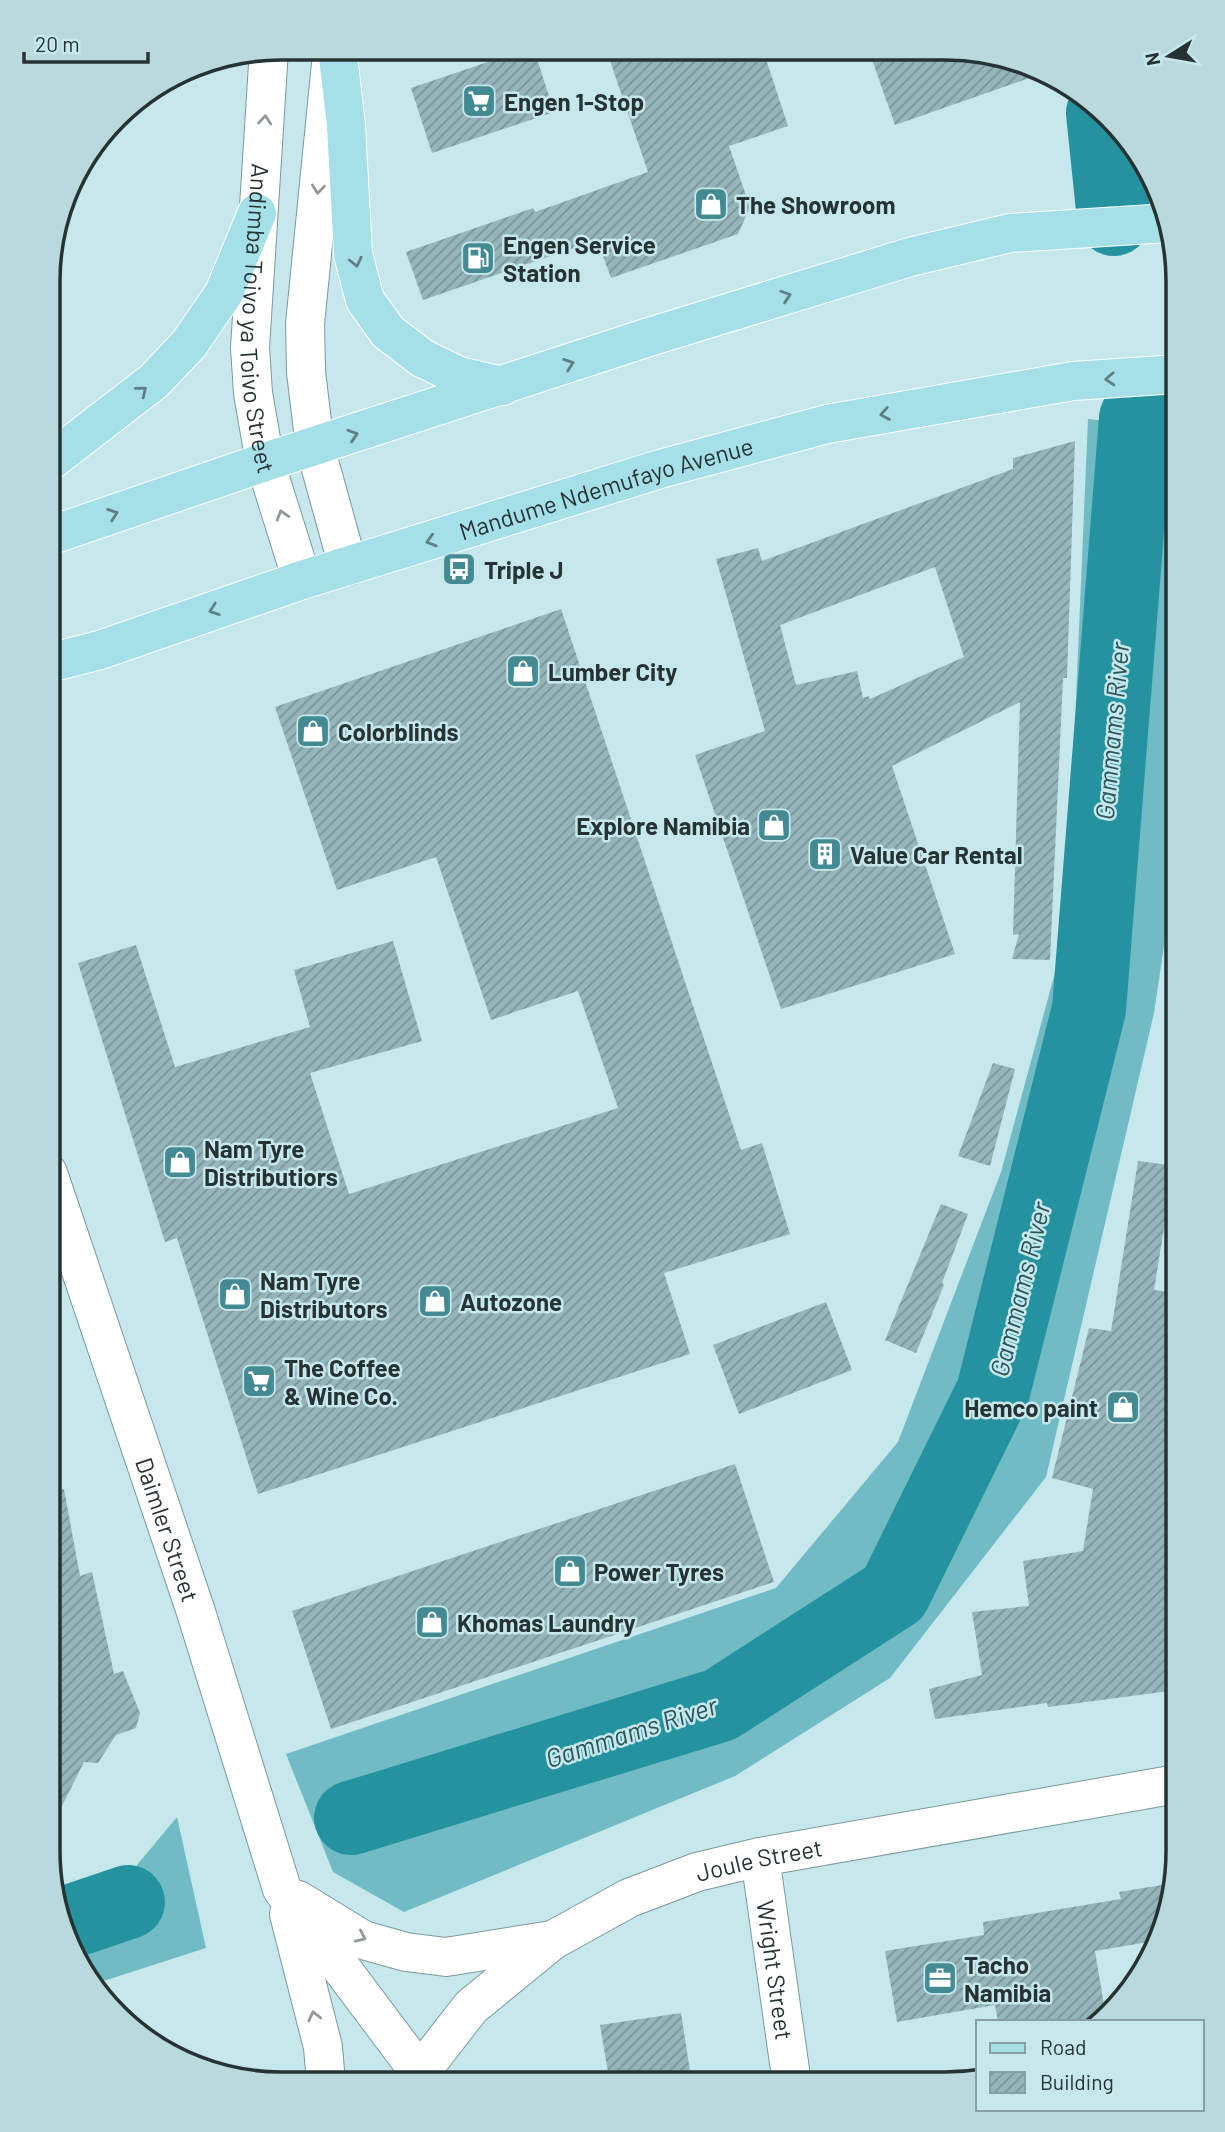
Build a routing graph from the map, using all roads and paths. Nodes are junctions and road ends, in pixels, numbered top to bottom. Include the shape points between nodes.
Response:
1 (268, 60) edge
2 (334, 60) edge
3 (337, 60) edge
4 (257, 213) junction
5 (1158, 224) edge
6 (1166, 375) edge
7 (503, 386) junction
8 (113, 415) junction
9 (60, 435) edge
10 (315, 447) junction
11 (60, 454) edge
12 (265, 462) junction
13 (60, 532) edge
14 (348, 566) junction
15 (302, 580) junction
16 (60, 664) edge
17 (60, 1215) edge
18 (1165, 1785) edge
19 (760, 1857) junction
20 (282, 1889) junction
21 (552, 1940) junction
22 (325, 2072) edge
23 (412, 2072) edge
24 (421, 2072) edge
25 (790, 2072) edge

4 -> 1 street, Andimba Toivo ya Toivo Street
2 -> 10 street, Andimba Toivo ya Toivo Street via 305,324
3 -> 7 main road via 346,125 353,254 365,300 388,332 422,358 459,376
8 -> 4 main road via 154,382 189,344 224,293
4 - 12 street, Andimba Toivo ya Toivo Street via 250,348
7 -> 5 main road via 910,257 1010,233
6 -> 14 main road, Mandume Ndemufayo Avenue via 1073,381 827,424 660,469
10 -> 7 main road
8 - 9 main road
8 - 11 main road
10 - 12 main road
10 - 14 street, Andimba Toivo ya Toivo Street
13 -> 12 main road
15 -> 12 street, Andimba Toivo ya Toivo Street
14 - 15 main road, Mandume Ndemufayo Avenue
15 -> 16 main road, Mandume Ndemufayo Avenue
17 - 20 street, Daimler Street via 195,1609
18 - 19 street, Joule Street
19 - 21 street, Joule Street via 697,1872 629,1898
19 - 25 street, Wright Street
20 -> 21 street via 363,1940 406,1952 446,1956
22 -> 20 street, Daimler Street via 323,2047
20 - 23 street, Daimler Street
21 - 24 street, Joule Street via 471,2007

